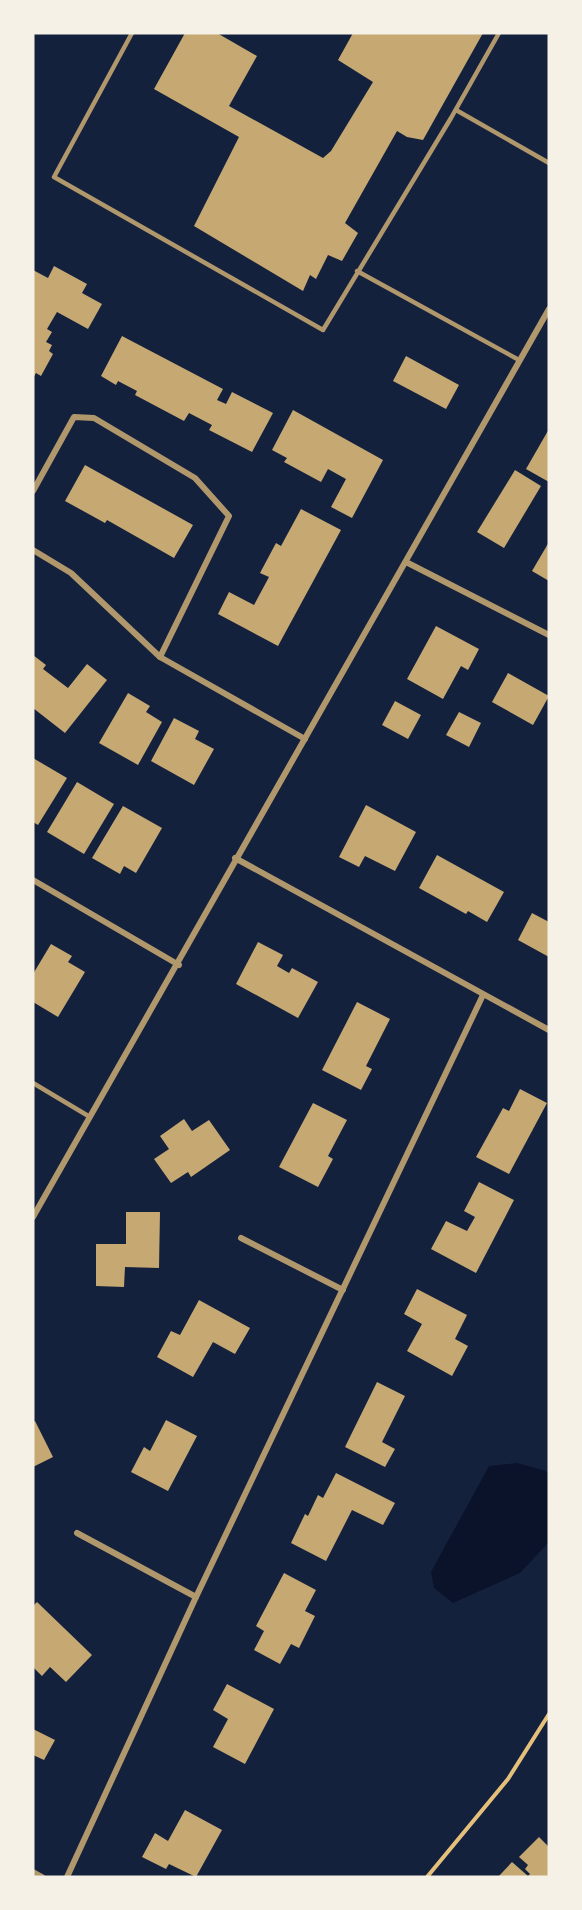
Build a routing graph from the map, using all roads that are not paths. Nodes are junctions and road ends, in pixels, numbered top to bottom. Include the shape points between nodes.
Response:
1 (132, 33) edge
2 (498, 33) edge
3 (456, 110) junction
4 (549, 163) edge
5 (357, 271) junction
6 (549, 309) edge
7 (519, 360) junction
8 (33, 491) edge
9 (33, 550) edge
10 (406, 562) junction
11 (549, 635) edge
12 (160, 657) junction
13 (305, 740) junction
14 (235, 858) junction
15 (33, 880) edge
16 (178, 965) junction
17 (483, 995) junction
18 (549, 1030) edge
19 (33, 1083) edge
20 (90, 1117) junction
21 (33, 1217) edge
22 (241, 1238) dead end
23 (344, 1290) junction
24 (77, 1533) dead end
25 (196, 1597) junction
26 (33, 1872) edge
27 (42, 1877) edge
28 (67, 1877) edge

1 - 5 lane via 54,177 323,330
2 - 3 lane
3 - 4 lane
3 - 5 lane
5 - 7 lane
6 - 7 street
7 - 10 street
8 - 12 street via 74,417 94,418 195,478 229,516
9 - 12 street via 71,573
10 - 11 street
10 - 13 street
12 - 13 street
13 - 14 street
14 - 16 street
14 - 17 street
15 - 16 street
16 - 20 street
17 - 18 street
17 - 23 street
19 - 20 lane
20 - 21 street
22 - 23 street
23 - 25 street
24 - 25 street
25 - 28 street
26 - 27 street

